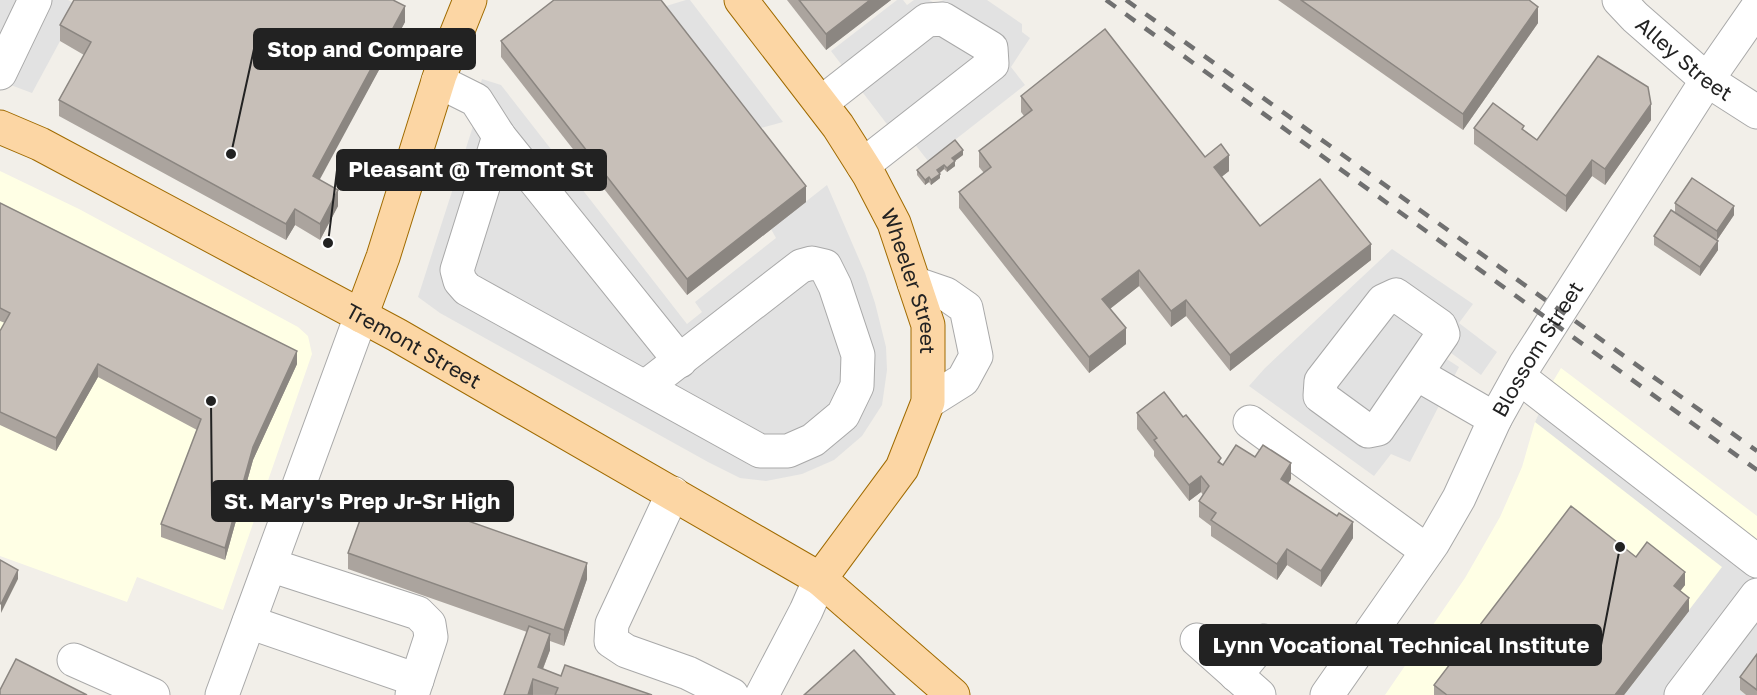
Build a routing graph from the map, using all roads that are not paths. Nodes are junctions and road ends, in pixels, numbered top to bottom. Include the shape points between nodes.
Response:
1 (34, 0) edge
2 (470, 0) edge
3 (741, 0) edge
4 (1619, 0) edge
5 (1757, 8) edge
6 (0, 73) edge
7 (1707, 80) junction
8 (438, 81) junction
9 (821, 104) junction
10 (1757, 112) edge
11 (0, 128) edge
12 (499, 136) junction
13 (863, 165) junction
14 (914, 284) junction
15 (361, 316) junction
16 (680, 361) junction
17 (1522, 371) junction
18 (1417, 374) dead end
19 (645, 387) junction
20 (928, 402) junction
21 (1495, 419) junction
22 (1250, 422) dead end
23 (673, 493) junction
24 (1757, 542) edge
25 (1427, 550) junction
26 (1757, 561) edge
27 (270, 565) junction
28 (820, 579) junction
29 (1757, 595) edge
30 (249, 622) junction
31 (1197, 640) dead end
32 (1264, 641) dead end
33 (74, 660) dead end
34 (1247, 685) edge
35 (414, 688) edge
36 (232, 692) edge
37 (153, 695) edge
38 (732, 695) edge
39 (762, 695) edge
40 (953, 695) edge
41 (1327, 695) edge
42 (1680, 695) edge

1 - 6 street
2 - 8 main road
3 - 9 main road, Wheeler Street
4 - 7 street, Alley Street
5 - 7 street, Blossom Street
7 - 10 street, Alley Street
7 - 17 street, Blossom Street
8 - 12 street via 476,100
8 - 15 main road
9 - 13 main road, Wheeler Street
9 - 13 street via 927,20 943,19 991,48 992,64
11 - 15 main road, Tremont Street via 40,144
12 - 16 street
12 - 19 street via 457,270 460,281 467,289
13 - 14 main road, Wheeler Street via 894,223
14 - 20 main road, Wheeler Street via 928,325
14 - 20 street via 946,294 966,308 976,356 963,380
15 - 23 main road, Tremont Street
15 - 27 street
16 - 19 street
16 - 19 street via 801,266 812,263 825,266 835,286 858,354 857,386 843,415 813,440 788,451 760,451
17 - 21 street, Blossom Street
17 - 24 street via 1552,382
17 - 26 street
18 - 21 street
20 - 28 main road, Wheeler Street via 902,468
21 - 25 street, Blossom Street via 1459,498
22 - 25 street
23 - 28 main road, Tremont Street
23 - 38 street via 612,624 611,641 626,651 688,673
25 - 41 street, Blossom Street
27 - 30 street
27 - 35 street via 418,613 429,624 431,638
28 - 39 street
28 - 40 main road, Tremont Street
29 - 42 street
30 - 35 street
30 - 36 street
31 - 34 street
32 - 34 street
33 - 37 street

